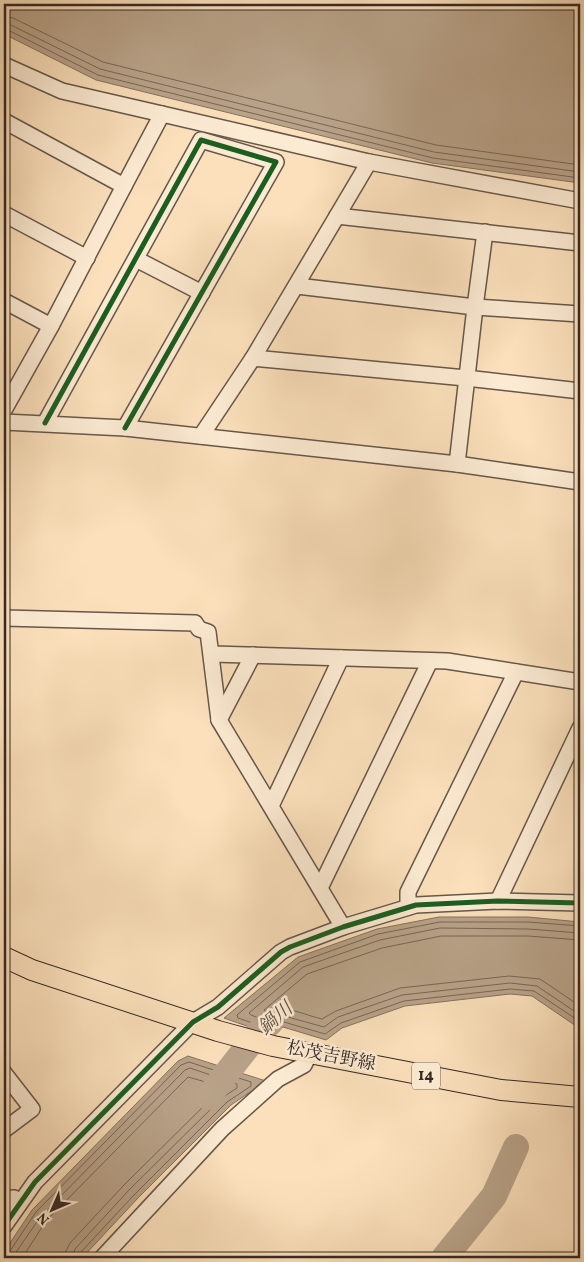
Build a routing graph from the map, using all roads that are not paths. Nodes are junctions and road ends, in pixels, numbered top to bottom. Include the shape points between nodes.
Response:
1 (4, 65) edge
2 (162, 114) junction
3 (4, 121) edge
4 (369, 162) junction
5 (124, 186) junction
6 (580, 201) edge
7 (4, 214) edge
8 (338, 216) junction
9 (485, 232) junction
10 (580, 243) edge
11 (87, 258) junction
12 (136, 258) junction
13 (297, 286) junction
14 (202, 293) junction
15 (4, 301) edge
16 (475, 307) junction
17 (580, 314) edge
18 (51, 326) junction
19 (253, 358) junction
20 (466, 378) junction
21 (580, 391) edge
22 (4, 410) edge
23 (4, 422) edge
24 (45, 423) junction
25 (125, 428) junction
26 (201, 436) junction
27 (457, 464) junction
28 (580, 482) edge
29 (4, 618) edge
30 (212, 654) junction
31 (253, 655) junction
32 (341, 658) junction
33 (430, 661) junction
34 (516, 672) junction
35 (580, 682) edge
36 (220, 720) junction
37 (580, 728) edge
38 (271, 806) junction
39 (320, 888) junction
40 (498, 901) junction
41 (580, 903) edge
42 (408, 907) junction
43 (343, 927) junction
44 (4, 958) edge
45 (193, 1022) junction
46 (310, 1053) junction
47 (4, 1072) edge
48 (580, 1097) edge
49 (4, 1130) edge
50 (4, 1198) edge
51 (20, 1201) junction
52 (4, 1226) edge
53 (102, 1258) edge

1 - 2 street via 62,91
2 - 4 street
2 - 5 street
3 - 5 street
4 - 6 street
4 - 8 street
5 - 11 street
7 - 11 street
8 - 9 street
8 - 13 street
9 - 10 street
9 - 16 street
11 - 18 street
12 - 14 street
12 - 14 street via 201,140 276,162
12 - 24 street
13 - 16 street
13 - 19 street
14 - 25 street
15 - 18 street
16 - 17 street
16 - 20 street
18 - 22 street
19 - 20 street
19 - 26 street
20 - 21 street
20 - 27 street
23 - 24 street
24 - 25 street
25 - 26 street
26 - 27 street
27 - 28 street
29 - 30 street via 195,622 199,629 208,632
30 - 31 street
30 - 36 street
31 - 32 street
31 - 36 street
32 - 33 street
32 - 38 street
33 - 34 street
33 - 39 street
34 - 35 street
34 - 42 street via 408,892
36 - 38 street
37 - 40 street
38 - 39 street
39 - 43 street
40 - 41 street
40 - 42 street
42 - 43 street
43 - 45 street via 280,952 218,1007
44 - 45 main road, 松茂吉野線 / 14
45 - 46 main road, 松茂吉野線 / 14 via 273,1046
45 - 51 street via 59,1157
46 - 48 main road, 松茂吉野線 / 14 via 501,1090
46 - 53 street via 304,1065 278,1079 222,1129
47 - 49 street via 32,1109
50 - 51 street
51 - 52 street

